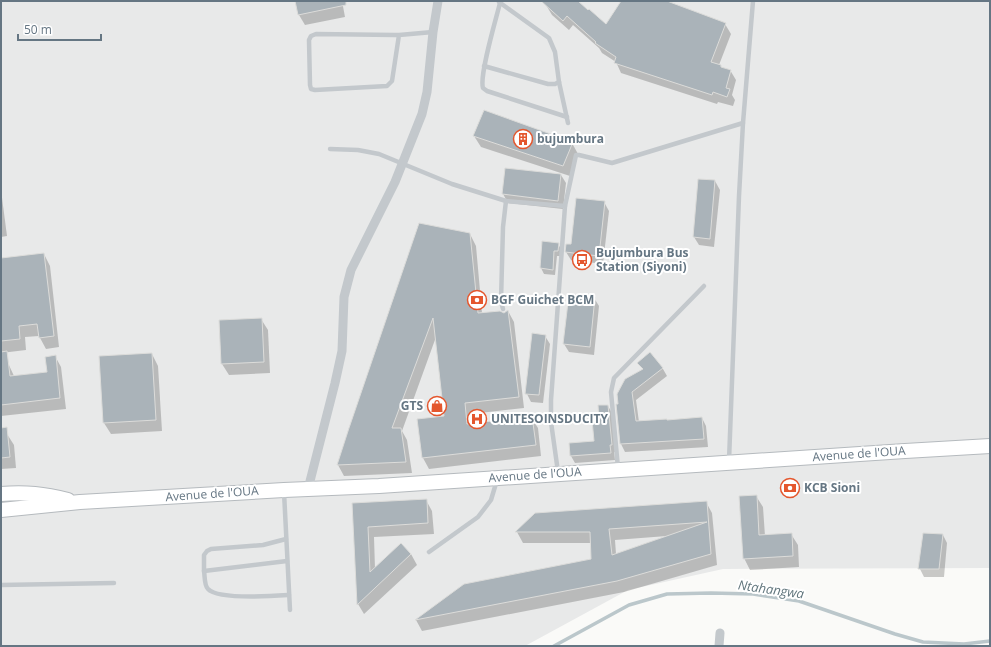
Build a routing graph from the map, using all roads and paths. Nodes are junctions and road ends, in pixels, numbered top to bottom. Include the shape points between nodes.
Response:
1 (438, 1) edge
2 (752, 1) edge
3 (498, 2) edge
4 (433, 32) junction
5 (399, 35) junction
6 (484, 66) junction
7 (559, 82) junction
8 (566, 117) junction
9 (568, 123) dead end
10 (743, 123) junction
11 (330, 149) dead end
12 (402, 164) junction
13 (506, 200) junction
14 (565, 206) junction
15 (704, 286) dead end
16 (503, 309) dead end
17 (990, 446) edge
18 (729, 462) junction
19 (618, 470) junction
20 (558, 474) junction
21 (498, 478) junction
22 (308, 489) junction
23 (284, 490) junction
24 (1, 494) edge
25 (80, 502) junction
26 (1, 510) edge
27 (286, 539) junction
28 (429, 552) dead end
29 (288, 561) junction
30 (204, 571) junction
31 (114, 583) dead end
32 (1, 585) edge
33 (289, 595) junction
34 (290, 610) dead end
35 (720, 633) dead end
36 (719, 646) edge

1 - 4 street
2 - 10 lane
3 - 6 lane
3 - 7 lane via 549,38 555,52
4 - 5 lane
4 - 12 street via 427,92 422,114
5 - 5 lane via 311,36 311,89 387,86 392,81
6 - 7 lane via 548,84
6 - 8 lane via 482,85 487,91
7 - 8 lane
8 - 9 lane
10 - 14 lane via 612,163 576,156
10 - 18 lane
11 - 12 lane via 379,154
12 - 13 lane
12 - 22 street via 351,270 344,296 342,351
13 - 14 lane
13 - 16 lane via 501,301
14 - 20 lane via 551,400 551,422
15 - 19 lane via 614,378 611,392
17 - 18 main road, Avenue de l'OUA
18 - 19 main road, Avenue de l'OUA
19 - 20 main road, Avenue de l'OUA
20 - 21 main road, Avenue de l'OUA
21 - 22 main road, Avenue de l'OUA
21 - 28 lane via 491,500 478,517
22 - 23 main road, Avenue de l'OUA
23 - 25 main road, Avenue de l'OUA
23 - 27 lane
24 - 25 main road, Avenue de l'OUA via 22,492
25 - 26 main road, Avenue de l'OUA
27 - 29 lane
27 - 30 lane via 211,549 204,555
29 - 30 lane
29 - 33 lane
30 - 33 lane via 208,589 213,592 263,597
31 - 32 lane
33 - 34 lane
35 - 36 street

